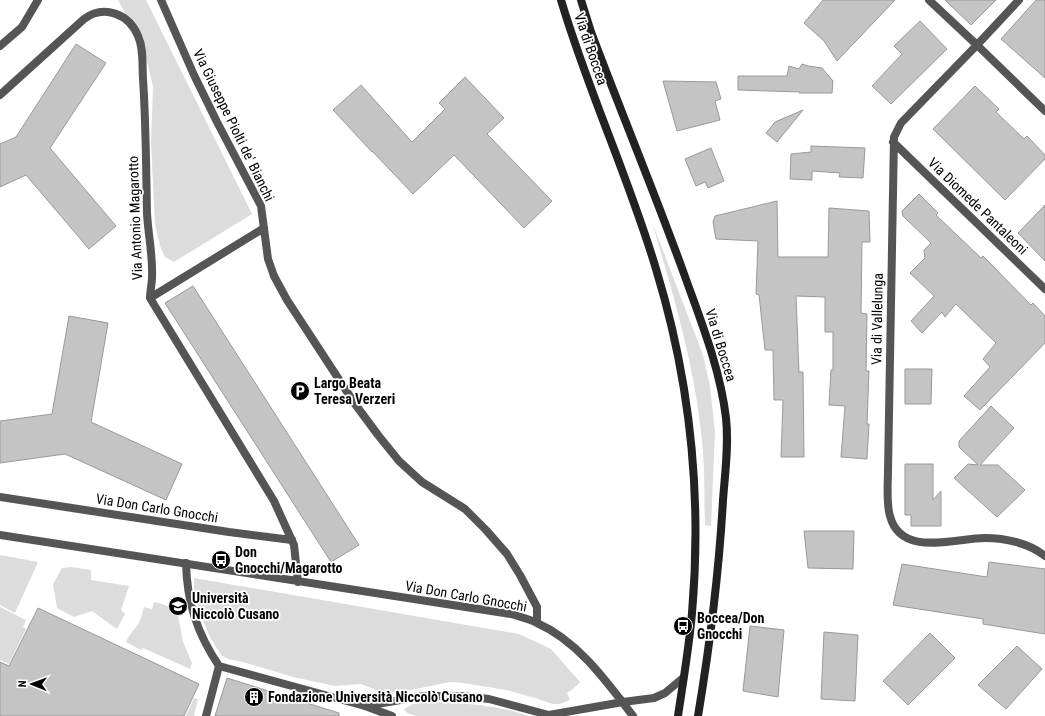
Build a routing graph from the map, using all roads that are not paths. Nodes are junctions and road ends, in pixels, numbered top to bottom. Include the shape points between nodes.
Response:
1 (38, 0) edge
2 (161, 0) edge
3 (561, 0) edge
4 (580, 0) edge
5 (929, 0) edge
6 (1019, 0) edge
7 (976, 45) junction
8 (0, 46) edge
9 (0, 95) edge
10 (1045, 111) edge
11 (893, 142) junction
12 (264, 228) junction
13 (1045, 289) edge
14 (150, 298) junction
15 (0, 497) edge
16 (0, 535) edge
17 (292, 540) junction
18 (1045, 556) edge
19 (186, 563) junction
20 (298, 582) junction
21 (537, 623) junction
22 (219, 666) junction
23 (683, 678) junction
24 (623, 702) junction
25 (365, 706) junction
26 (206, 716) edge
27 (392, 716) edge
28 (633, 716) edge
29 (678, 716) edge
30 (698, 716) edge

1 - 8 street via 22,27
2 - 12 street, Via Giuseppe Piolti de' Bianchi via 213,115 257,198
3 - 23 main road, Via di Boccea via 654,261 680,370 691,437 696,516 692,613
4 - 30 main road, Via di Boccea via 705,332 717,369 726,419 727,445 716,594
5 - 7 street
6 - 7 street, Via di Vallelunga
7 - 10 street
7 - 11 street, Via di Vallelunga via 901,123
9 - 14 street, Via Antonio Magarotto via 92,14 102,11 114,13 125,19 133,28 138,35 141,49 145,112 152,276
11 - 13 street, Via Diomede Pantaleoni
11 - 18 street, Via di Vallelunga via 888,470 890,517 897,530 912,540 932,543 981,538 1005,540 1020,543
12 - 14 street
12 - 21 street, Via Giuseppe Piolti de' Bianchi via 268,259 280,288 351,398 406,469 465,509 507,554 537,608
14 - 17 street, Via Antonio Magarotto via 274,501
15 - 17 street, Via Don Carlo Gnocchi
16 - 19 street, Via Don Carlo Gnocchi
17 - 20 street via 296,552
19 - 20 street, Via Don Carlo Gnocchi
19 - 22 street via 187,588 192,612 203,639
20 - 21 street, Via Don Carlo Gnocchi via 502,613
21 - 24 street, Via Don Carlo Gnocchi via 554,632 580,653
22 - 25 street
22 - 26 street
23 - 24 street via 665,693 654,698
23 - 29 main road, Via di Boccea
24 - 25 street via 549,715 489,699 463,696 424,696
24 - 28 street, Via Don Carlo Gnocchi
25 - 27 street

